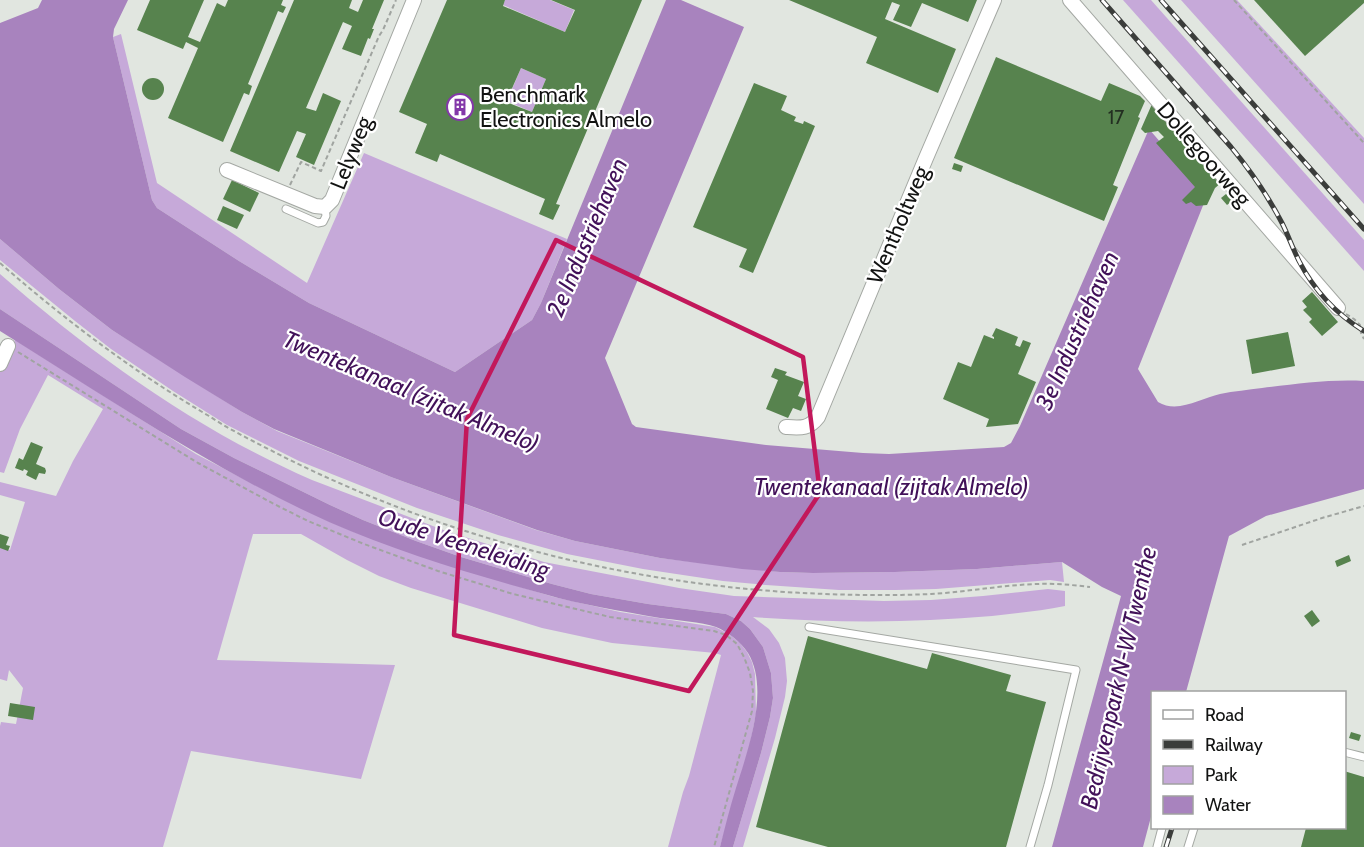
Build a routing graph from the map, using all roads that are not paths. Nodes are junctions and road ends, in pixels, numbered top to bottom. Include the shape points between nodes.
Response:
1 (414, 0) edge
2 (994, 0) edge
3 (1070, 0) edge
4 (227, 170) dead end
5 (325, 207) junction
6 (286, 209) dead end
7 (1338, 308) road end
8 (8, 346) road end
9 (0, 364) edge
10 (786, 427) dead end
11 (809, 627) dead end
12 (1346, 752) edge
13 (1364, 757) edge
14 (1162, 829) edge
15 (1194, 829) edge
16 (1029, 847) edge
17 (1156, 847) edge
18 (1188, 847) edge

1 - 5 street, Lelyweg via 332,200
2 - 10 street, Wentholtweg via 818,417 813,424 801,428
3 - 7 street, Dollegoorweg
4 - 5 street, Lelyweg
5 - 6 lane via 326,216 318,223
8 - 9 street
11 - 16 lane via 1076,670
12 - 13 lane
14 - 17 lane
15 - 18 lane

